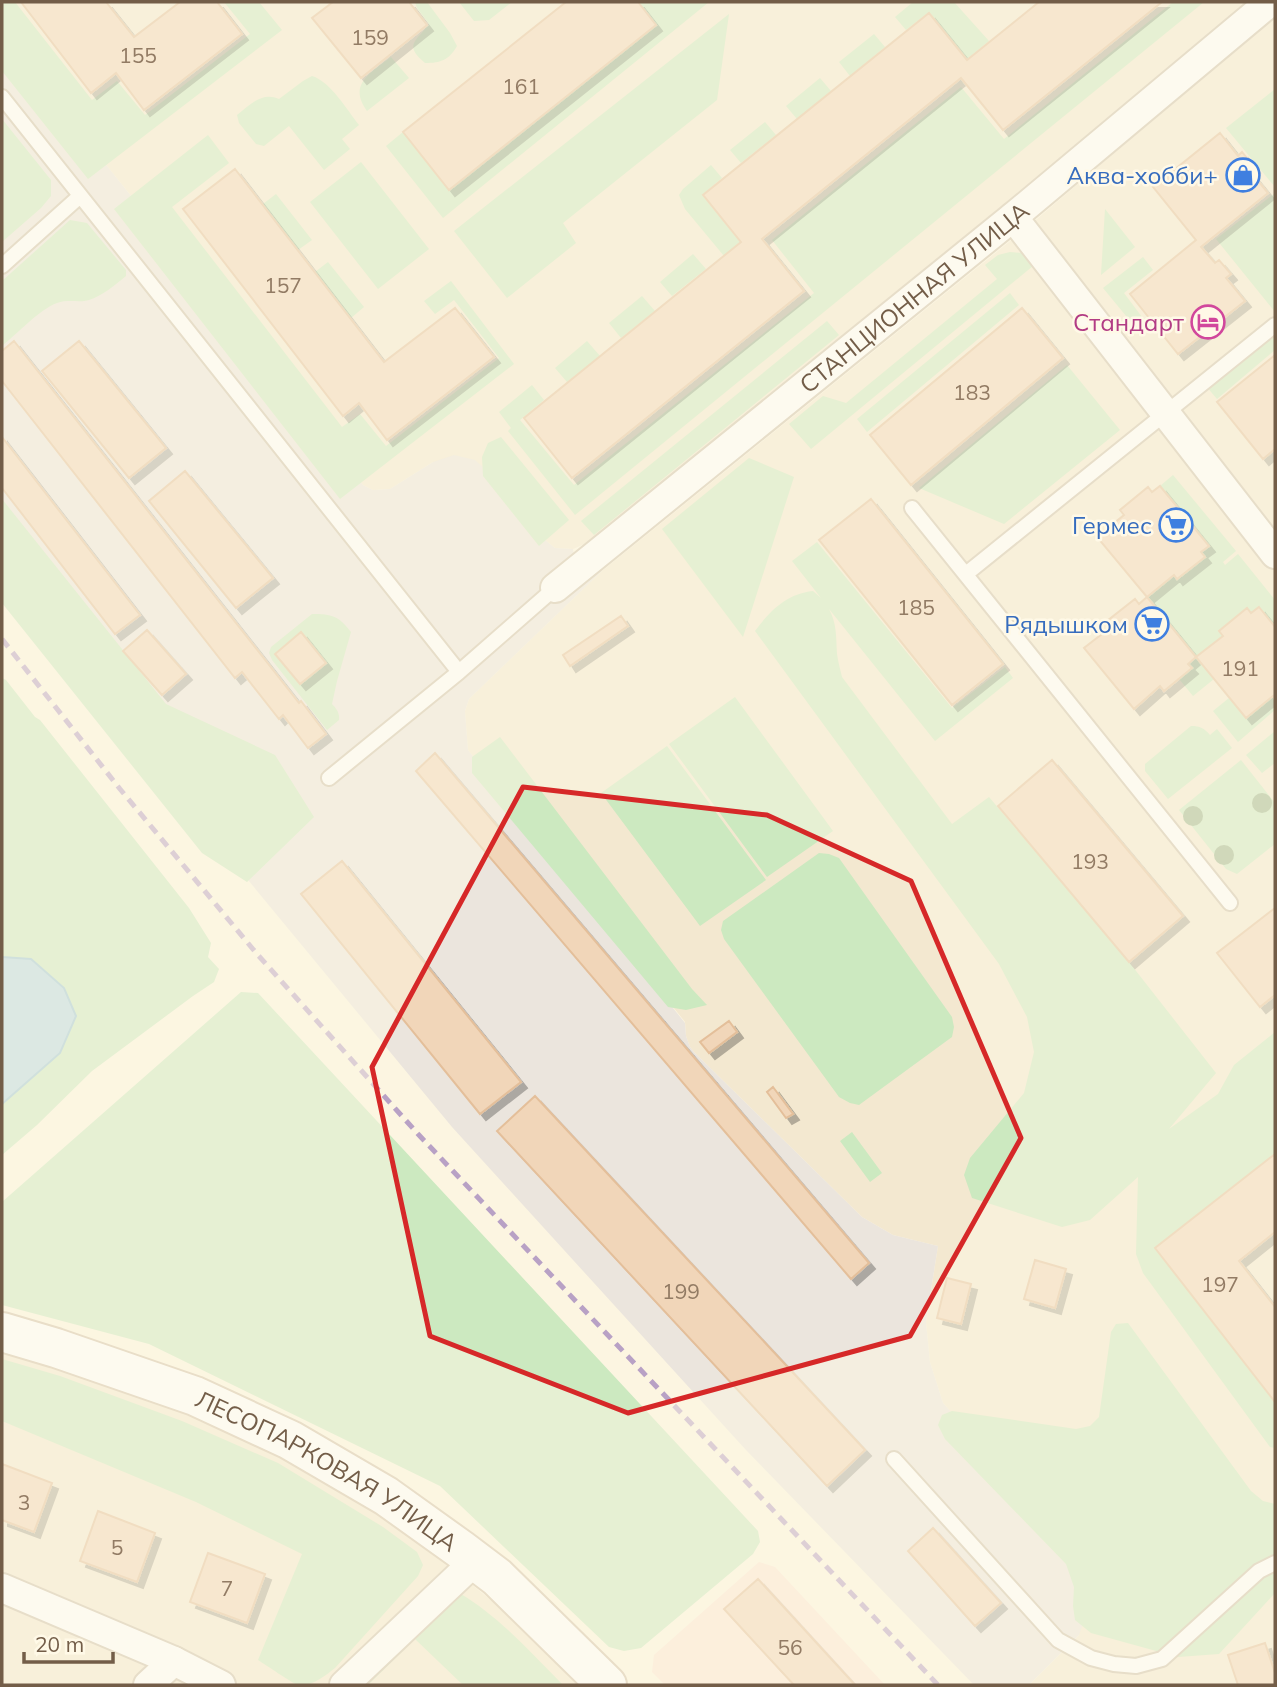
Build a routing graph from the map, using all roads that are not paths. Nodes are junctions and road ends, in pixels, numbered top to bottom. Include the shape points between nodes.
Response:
1 (1270, 2) edge
2 (2, 97) edge
3 (80, 196) junction
4 (1013, 217) junction
5 (2, 266) edge
6 (1275, 325) edge
7 (1166, 413) junction
8 (912, 508) dead end
9 (1275, 554) edge
10 (965, 574) junction
11 (555, 588) joint
12 (458, 672) junction
13 (329, 778) dead end
14 (1230, 903) dead end
15 (2, 1332) edge
16 (894, 1459) dead end
17 (475, 1561) junction
18 (1275, 1563) edge
19 (2, 1588) edge
20 (174, 1661) junction
21 (148, 1685) edge
22 (221, 1685) edge
23 (344, 1685) edge
24 (607, 1685) edge

1 - 4 street, СТАНЦИОННАЯ УЛИЦА
2 - 3 lane
3 - 5 lane
3 - 12 lane
4 - 7 street
4 - 11 street, СТАНЦИОННАЯ УЛИЦА
6 - 7 lane
7 - 9 street
7 - 10 lane
8 - 10 lane
10 - 14 lane
11 - 12 lane
12 - 13 lane
15 - 17 street, ЛЕСОПАРКОВАЯ УЛИЦА via 195,1396 290,1440 386,1496
16 - 18 lane via 1058,1640 1091,1658 1136,1666 1162,1659 1259,1570
17 - 23 street
17 - 24 street, ЛЕСОПАРКОВАЯ УЛИЦА
19 - 20 street
20 - 21 street
20 - 22 street

